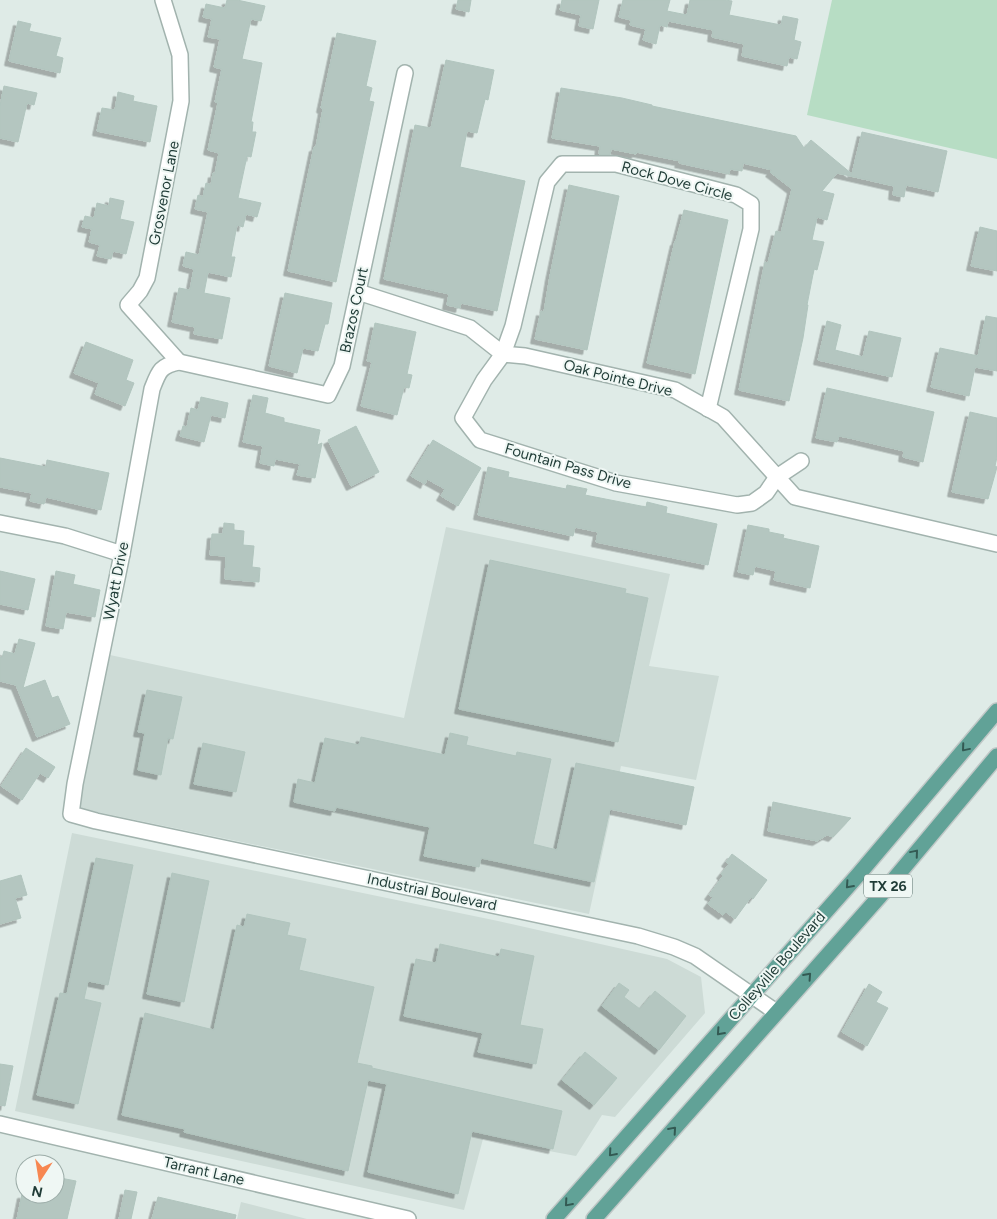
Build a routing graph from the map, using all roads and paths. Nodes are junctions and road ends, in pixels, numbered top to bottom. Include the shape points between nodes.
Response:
1 (163, 0) edge
2 (406, 73) dead end
3 (358, 292) junction
4 (503, 354) junction
5 (179, 362) junction
6 (708, 409) junction
7 (801, 461) dead end
8 (777, 477) junction
9 (0, 523) edge
10 (997, 544) edge
11 (122, 554) junction
12 (997, 711) edge
13 (997, 756) edge
14 (71, 814) joint
15 (752, 995) junction
16 (776, 1012) junction
17 (0, 1124) edge
18 (408, 1219) edge
19 (554, 1219) edge
20 (594, 1219) edge

1 - 5 street, Grosvenor Lane via 180,54 181,101 147,278 128,305
2 - 3 street, Brazos Court
3 - 4 street via 470,328
3 - 5 street, Brazos Court via 342,366 328,395
4 - 6 street, Oak Pointe Drive via 525,356 675,390
4 - 6 street, Rock Dove Circle via 513,326 547,182 562,164 616,164 736,195 751,204 751,229
4 - 8 street, Fountain Pass Drive via 462,418 480,440 616,483 737,505 752,503 766,493
5 - 11 street, Wyatt Drive via 166,365 158,373 152,389
6 - 8 street, Oak Pointe Drive via 723,417
7 - 8 street
8 - 10 street, Oak Pointe Drive via 795,497
9 - 11 street via 65,536
11 - 14 street, Wyatt Drive
12 -> 15 main road, Colleyville Boulevard / TX 26
16 -> 13 main road, Colleyville Boulevard / TX 26 via 880,896
14 - 15 street, Industrial Boulevard via 638,936 695,956
15 - 16 street, Industrial Boulevard
15 -> 19 main road, Colleyville Boulevard / TX 26
20 -> 16 main road, Colleyville Boulevard / TX 26
17 - 18 street, Tarrant Lane

